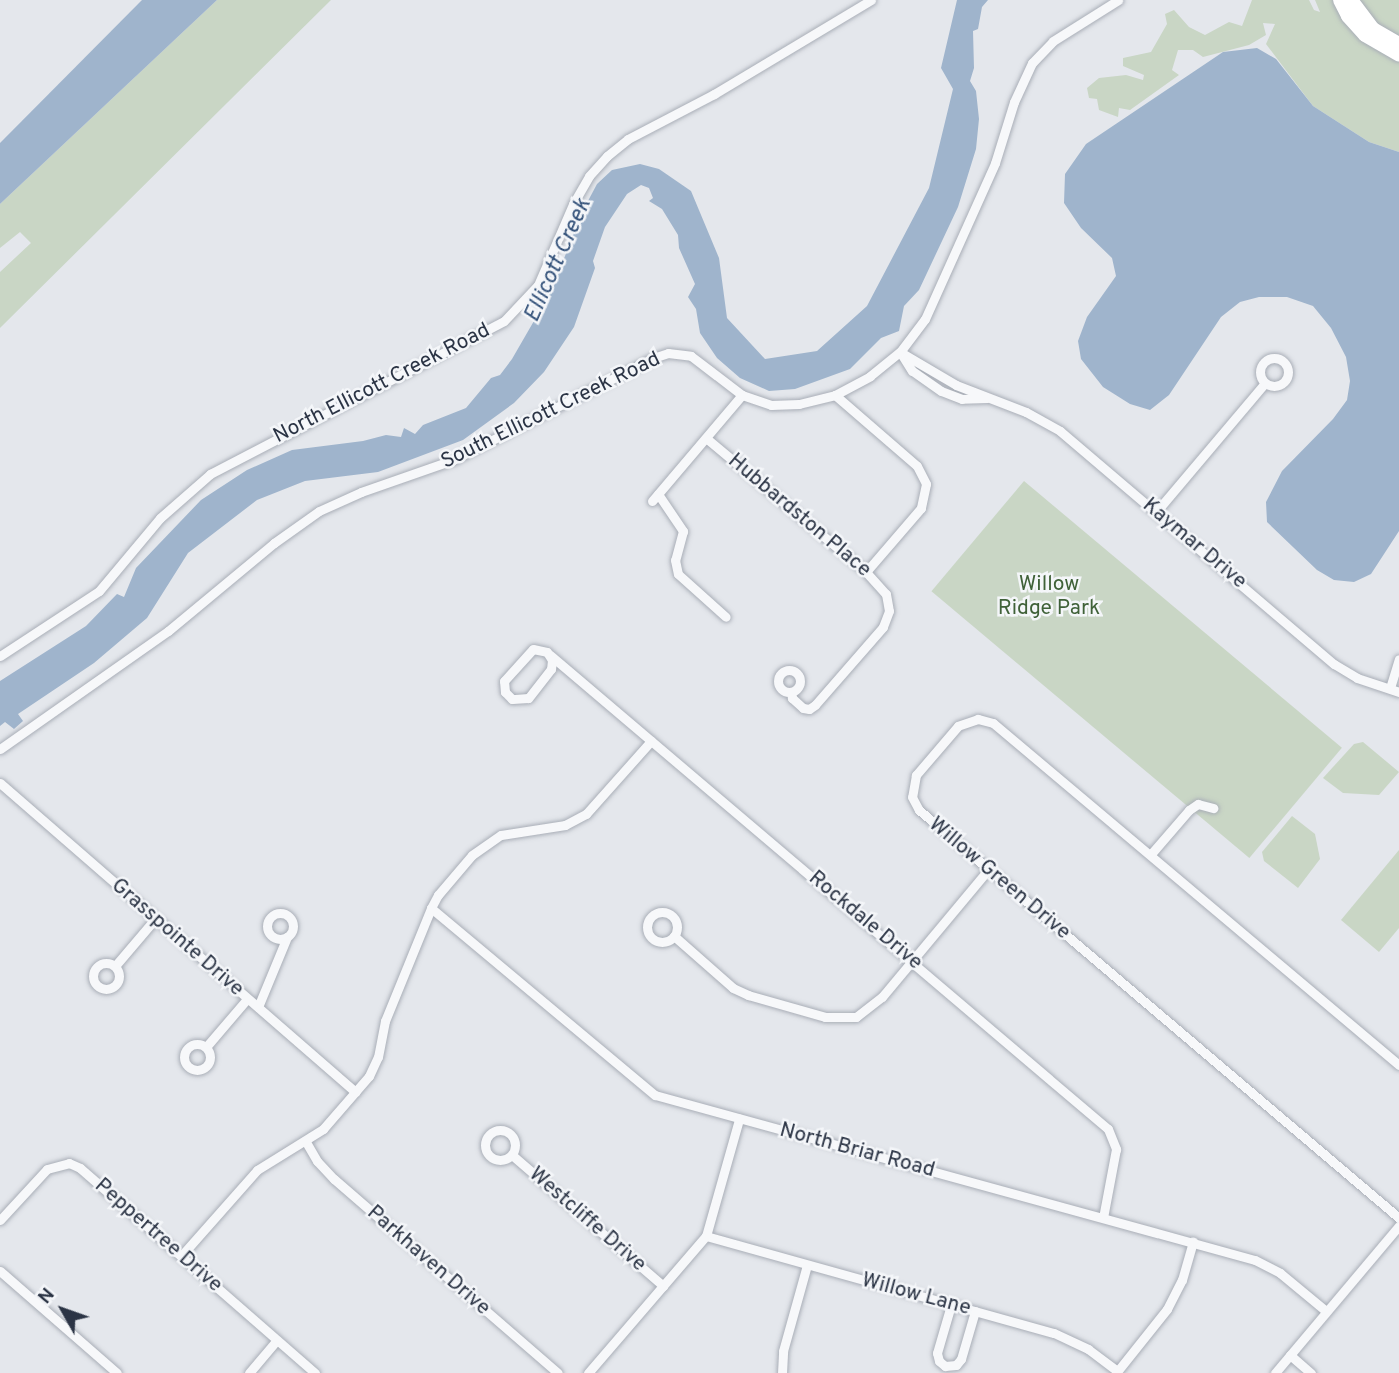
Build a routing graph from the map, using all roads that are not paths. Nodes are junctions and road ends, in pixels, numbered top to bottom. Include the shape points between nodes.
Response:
1 (871, 0) edge
2 (1118, 0) edge
3 (1340, 0) edge
4 (1351, 0) edge
5 (1399, 44) edge
6 (1399, 55) edge
7 (900, 352) junction
8 (1265, 383) dead end
9 (742, 396) junction
10 (835, 396) junction
11 (706, 438) junction
12 (1156, 512) junction
13 (866, 572) junction
14 (726, 617) dead end
15 (550, 655) junction
16 (0, 656) edge
17 (1399, 659) edge
18 (1394, 690) edge
19 (791, 692) dead end
20 (651, 741) junction
21 (0, 748) edge
22 (0, 783) edge
23 (1213, 808) dead end
24 (1151, 854) junction
25 (988, 870) junction
26 (431, 908) junction
27 (155, 919) junction
28 (674, 936) dead end
29 (287, 937) dead end
30 (912, 961) junction
31 (115, 966) dead end
32 (247, 999) junction
33 (258, 1007) junction
34 (206, 1047) dead end
35 (1399, 1065) edge
36 (355, 1092) junction
37 (739, 1119) junction
38 (306, 1142) junction
39 (512, 1155) dead end
40 (1103, 1217) junction
41 (1399, 1217) edge
42 (0, 1220) edge
43 (1399, 1226) edge
44 (706, 1236) junction
45 (1193, 1242) junction
46 (181, 1256) junction
47 (807, 1265) junction
48 (0, 1271) edge
49 (663, 1286) junction
50 (951, 1304) junction
51 (975, 1311) junction
52 (1326, 1311) junction
53 (277, 1340) junction
54 (1290, 1355) junction
55 (1117, 1372) edge
56 (117, 1373) edge
57 (249, 1373) edge
58 (315, 1373) edge
59 (558, 1373) edge
60 (588, 1373) edge
61 (782, 1373) edge
62 (1275, 1373) edge
63 (1311, 1373) edge

1 - 16 street, North Ellicott Creek Road via 628,139 607,156 573,204 538,285 504,321 210,474 160,518 99,591
2 - 7 street, South Ellicott Creek Road via 1053,41 1032,62 967,228 925,319
3 - 6 highway via 1365,35
4 - 5 highway via 1373,29
7 - 10 street, South Ellicott Creek Road
7 - 12 street, Kaymar Drive via 941,377 1027,412 1060,431
8 - 12 street
9 - 10 street, South Ellicott Creek Road via 782,405
9 - 11 street
9 - 21 street, South Ellicott Creek Road via 691,356 668,353 453,460 340,500 299,523 168,631
10 - 13 street via 917,466 926,484 921,508
11 - 13 street, Hubbardston Place
11 - 14 street via 655,498 683,531 675,560 678,574
12 - 18 street, Kaymar Drive via 1334,664 1357,678
13 - 19 street, Hubbardston Place via 886,594 889,611 883,627 812,708 803,708
15 - 15 street via 551,669 528,698 517,701 508,696 503,687 506,677 529,651 543,649
15 - 20 street, Rockdale Drive
17 - 18 street
20 - 26 street via 586,814 565,824 501,835 481,846
20 - 30 street, Rockdale Drive
22 - 27 street, Grasspointe Drive
23 - 24 street via 1199,804 1189,810
24 - 25 street, Willow Green Drive via 993,723 971,719 955,728 916,775 912,797 919,810
24 - 35 street, Willow Green Drive
25 - 30 street
25 - 41 street, Willow Green Drive
26 - 36 street via 385,1021 374,1066
26 - 37 street, North Briar Road via 648,1091
27 - 31 street
27 - 32 street, Grasspointe Drive
28 - 30 street via 737,990 836,1019 856,1017 874,1006
29 - 33 street
30 - 40 street, Rockdale Drive via 1108,1129 1116,1149
32 - 33 street, Grasspointe Drive
32 - 34 street
33 - 36 street, Grasspointe Drive
36 - 38 street
37 - 40 street, North Briar Road
37 - 44 street
38 - 46 street via 257,1170
38 - 59 street, Parkhaven Drive via 334,1179
39 - 49 street, Westcliffe Drive
40 - 45 street, North Briar Road
42 - 46 street, Peppertree Drive via 47,1169 69,1163
43 - 52 street
44 - 47 street, Willow Lane
44 - 49 street
45 - 52 street, North Briar Road via 1268,1265
45 - 55 street via 1167,1309
46 - 53 street, Peppertree Drive
47 - 50 street, Willow Lane
47 - 61 street via 783,1351
48 - 56 street
49 - 60 street
50 - 51 street, Willow Lane
50 - 51 street via 937,1353 945,1366 953,1367 961,1359
51 - 55 street, Willow Lane via 1074,1341
52 - 54 street
53 - 57 street
53 - 58 street, Peppertree Drive
54 - 62 street
54 - 63 street

